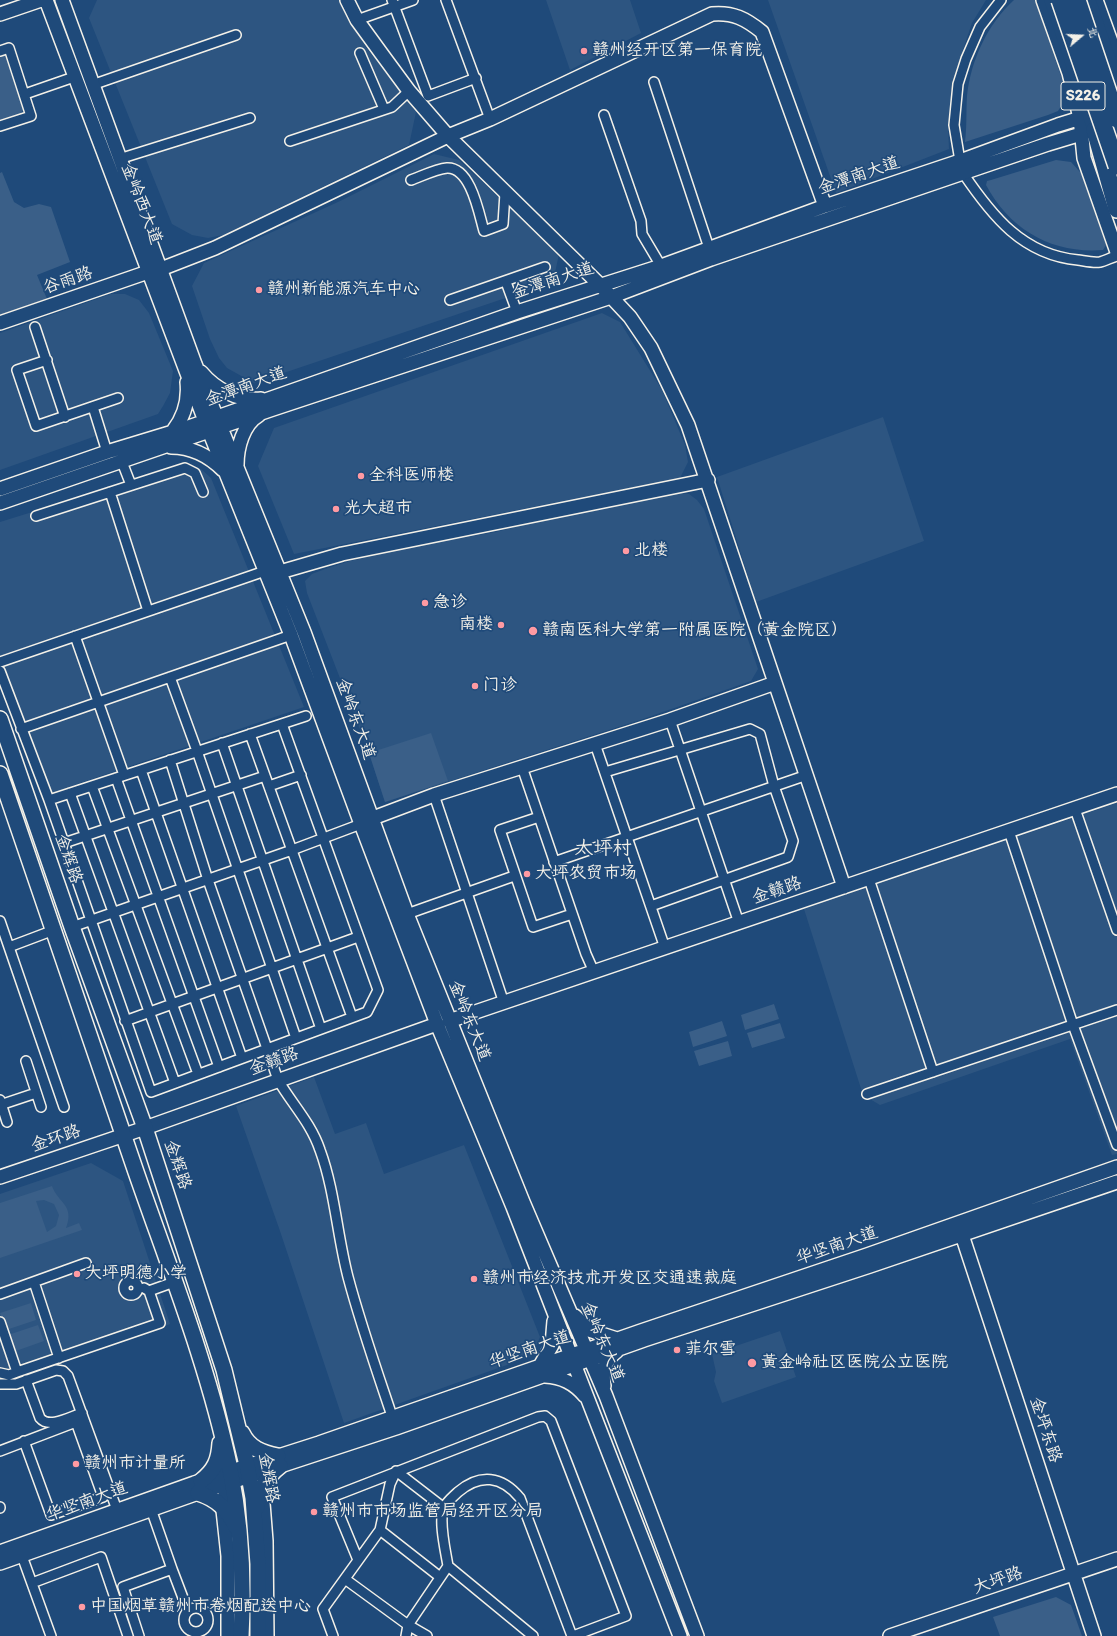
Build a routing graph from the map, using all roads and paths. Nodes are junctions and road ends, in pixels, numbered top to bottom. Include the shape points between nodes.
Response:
1 (41, 0) edge
2 (46, 0) edge
3 (62, 0) edge
4 (347, 0) edge
5 (413, 0) edge
6 (446, 0) edge
7 (1001, 0) edge
8 (1043, 0) edge
9 (1052, 0) edge
10 (1060, 0) edge
11 (1077, 0) edge
12 (1088, 0) edge
13 (1096, 0) edge
14 (393, 3) edge
15 (0, 14) edge
16 (357, 20) junction
17 (236, 35) dead end
18 (0, 51) edge
19 (360, 53) dead end
20 (1117, 58) edge
21 (74, 77) junction
22 (476, 78) junction
23 (654, 82) dead end
24 (92, 85) junction
25 (1117, 86) edge
26 (409, 92) junction
27 (25, 94) junction
28 (1117, 108) edge
29 (384, 109) junction
30 (604, 116) dead end
31 (250, 118) dead end
32 (490, 119) junction
33 (1117, 119) edge
34 (1087, 124) junction
35 (1117, 124) edge
36 (0, 126) edge
37 (448, 136) junction
38 (290, 141) dead end
39 (119, 159) junction
40 (1117, 166) edge
41 (961, 167) junction
42 (411, 180) dead end
43 (1117, 192) edge
44 (506, 193) junction
45 (825, 206) junction
46 (1117, 209) edge
47 (709, 248) junction
48 (1117, 252) edge
49 (1117, 256) edge
50 (661, 266) junction
51 (545, 267) dead end
52 (161, 269) junction
53 (148, 272) junction
54 (506, 282) junction
55 (600, 285) junction
56 (611, 297) junction
57 (450, 300) dead end
58 (517, 312) junction
59 (0, 324) edge
60 (35, 327) dead end
61 (47, 360) junction
62 (191, 368) junction
63 (118, 398) dead end
64 (268, 404) junction
65 (93, 407) junction
66 (65, 417) junction
67 (212, 424) junction
68 (173, 431) junction
69 (163, 448) junction
70 (107, 452) junction
71 (122, 462) junction
72 (224, 471) junction
73 (237, 471) junction
74 (708, 480) junction
75 (131, 485) junction
76 (0, 489) edge
77 (110, 492) junction
78 (203, 492) dead end
79 (0, 503) edge
80 (36, 516) dead end
81 (254, 528) junction
82 (265, 571) junction
83 (280, 572) junction
84 (148, 611) junction
85 (291, 635) junction
86 (75, 636) junction
87 (0, 662) edge
88 (0, 671) edge
89 (170, 677) junction
90 (774, 683) junction
91 (99, 702) junction
92 (306, 716) dead end
93 (0, 719) edge
94 (670, 720) junction
95 (282, 724) junction
96 (21, 729) junction
97 (250, 734) junction
98 (222, 743) junction
99 (595, 744) junction
100 (680, 749) junction
101 (197, 751) junction
102 (170, 760) junction
103 (522, 767) junction
104 (141, 770) junction
105 (605, 772) junction
106 (0, 774) edge
107 (807, 775) junction
108 (120, 776) junction
109 (265, 776) junction
110 (301, 776) junction
111 (92, 786) junction
112 (237, 786) junction
113 (268, 786) junction
114 (774, 786) junction
115 (70, 793) junction
116 (212, 794) junction
117 (1117, 794) edge
118 (434, 795) junction
119 (49, 800) junction
120 (183, 804) junction
121 (1075, 808) junction
122 (702, 812) junction
123 (156, 813) junction
124 (539, 817) junction
125 (373, 818) junction
126 (132, 821) junction
127 (361, 824) junction
128 (108, 829) junction
129 (1009, 831) junction
130 (85, 836) junction
131 (628, 837) junction
132 (324, 839) junction
133 (64, 843) junction
134 (292, 850) junction
135 (263, 861) junction
136 (554, 862) junction
137 (238, 869) junction
138 (514, 876) junction
139 (725, 879) junction
140 (868, 879) junction
141 (208, 880) junction
142 (844, 887) junction
143 (183, 889) junction
144 (466, 893) junction
145 (159, 897) junction
146 (136, 906) junction
147 (652, 906) junction
148 (114, 914) junction
149 (407, 914) junction
150 (572, 914) junction
151 (0, 921) edge
152 (91, 922) junction
153 (739, 923) junction
154 (72, 927) junction
155 (54, 930) junction
156 (1117, 930) edge
157 (358, 937) junction
158 (9, 947) junction
159 (327, 948) junction
160 (665, 948) junction
161 (296, 959) junction
162 (272, 968) junction
163 (594, 972) junction
164 (243, 978) junction
165 (218, 987) junction
166 (194, 996) junction
167 (504, 1002) junction
168 (172, 1004) junction
169 (1117, 1010) edge
170 (149, 1012) junction
171 (352, 1017) junction
172 (125, 1020) junction
173 (443, 1022) junction
174 (1073, 1025) junction
175 (321, 1029) junction
176 (296, 1038) junction
177 (268, 1048) junction
178 (242, 1058) junction
179 (26, 1061) dead end
180 (219, 1067) junction
181 (933, 1072) junction
182 (198, 1074) junction
183 (278, 1080) junction
184 (175, 1083) junction
185 (36, 1093) junction
186 (867, 1094) dead end
187 (1, 1103) edge
188 (41, 1107) dead end
189 (64, 1107) dead end
190 (7, 1122) dead end
191 (144, 1128) junction
192 (123, 1135) junction
193 (1117, 1145) edge
194 (1117, 1166) edge
195 (0, 1177) edge
196 (1117, 1182) edge
197 (518, 1204) junction
198 (962, 1235) junction
199 (86, 1263) dead end
200 (34, 1282) junction
201 (174, 1282) junction
202 (139, 1286) dead end
203 (149, 1291) junction
204 (0, 1294) edge
205 (568, 1308) junction
206 (554, 1313) junction
207 (0, 1322) edge
208 (619, 1343) junction
209 (588, 1355) junction
210 (59, 1358) junction
211 (573, 1360) junction
212 (542, 1371) junction
213 (17, 1372) junction
214 (0, 1373) edge
215 (26, 1380) junction
216 (0, 1384) edge
217 (606, 1396) junction
218 (589, 1401) junction
219 (82, 1413) junction
220 (394, 1423) junction
221 (238, 1426) junction
222 (221, 1430) junction
223 (24, 1441) junction
224 (0, 1451) edge
225 (279, 1461) junction
226 (248, 1471) junction
227 (396, 1471) junction
228 (231, 1476) junction
229 (200, 1487) junction
230 (259, 1494) junction
231 (222, 1506) junction
232 (444, 1508) junction
233 (151, 1509) junction
234 (117, 1510) junction
235 (255, 1520) junction
236 (380, 1530) junction
237 (238, 1532) junction
238 (0, 1552) edge
239 (22, 1556) junction
240 (1117, 1558) edge
241 (358, 1560) junction
242 (0, 1563) edge
243 (448, 1566) junction
244 (172, 1569) junction
245 (1073, 1574) junction
246 (440, 1577) junction
247 (345, 1579) junction
248 (32, 1583) junction
249 (188, 1611) junction
250 (408, 1625) junction
251 (196, 1634) edge
252 (51, 1636) edge
253 (128, 1636) edge
254 (139, 1636) edge
255 (228, 1636) edge
256 (241, 1636) edge
257 (258, 1636) edge
258 (267, 1636) edge
259 (333, 1636) edge
260 (406, 1636) edge
261 (427, 1636) edge
262 (533, 1636) edge
263 (573, 1636) edge
264 (680, 1636) edge
265 (697, 1636) edge
266 (890, 1636) edge
267 (1094, 1636) edge

1 - 15 main road
2 - 21 main road, 金岭西大道
3 - 24 main road, 金岭西大道
4 - 16 main road
5 - 14 street
6 - 22 street
7 - 41 street via 980,27 958,84 954,125
8 - 34 main road
9 - 34 main road, S226
10 - 40 highway, bridge
11 - 33 highway, bridge
12 - 25 main road, S226
13 - 20 main road
14 - 16 street
14 - 22 street via 428,96
16 - 26 main road
17 - 24 street
18 - 27 street via 9,48
19 - 29 street
21 - 27 street
21 - 53 main road, 金岭西大道
22 - 32 street
23 - 47 street
24 - 39 main road, 金岭西大道
26 - 29 street via 392,107
26 - 37 main road
27 - 36 street via 32,116
28 - 34 main road, 金潭南大道
29 - 38 street
30 - 50 street via 641,221 642,234
31 - 39 street
32 - 37 main road
32 - 45 main road via 712,14 726,13 745,19 762,32
34 - 35 main road, 金潭南大道
34 - 41 main road, 金潭南大道
34 - 43 main road, S226
34 - 46 highway
34 - 48 main road via 1084,158
37 - 44 main road
37 - 52 main road via 215,248
39 - 52 main road, 金岭西大道
41 - 45 main road, 金潭南大道
41 - 49 street via 999,220 1019,239 1046,254 1072,260 1099,262
41 - 56 main road, 金潭南大道
42 - 44 street via 447,168 454,170 470,184 484,231 503,224
44 - 55 main road
45 - 47 main road, 金潭南大道
47 - 50 main road, 金潭南大道
50 - 55 main road, 金潭南大道
51 - 54 street
52 - 62 main road, 金岭西大道
53 - 59 main road, 谷雨路
53 - 62 main road, 金岭西大道
54 - 57 street
54 - 58 street
55 - 56 main road
55 - 58 main road, 金潭南大道
56 - 64 main road, 金潭南大道
56 - 74 main road via 630,317 651,348 688,425
58 - 64 main road, 金潭南大道
60 - 61 street
61 - 66 street
61 - 66 street via 17,370 36,426
62 - 64 main road via 224,391
62 - 67 main road, 金岭西大道
62 - 68 main road via 186,405
63 - 65 street
64 - 67 main road, 金潭南大道
64 - 73 main road via 244,434 238,448
65 - 66 street
65 - 70 street
67 - 68 main road, 金潭南大道
67 - 69 main road, 金潭南大道
67 - 72 main road, 金岭东大道
67 - 73 main road, 金岭东大道
68 - 70 main road, 金潭南大道
69 - 71 main road, 金潭南大道
69 - 72 main road via 186,448 200,453 213,460
70 - 76 main road, 金潭南大道
71 - 75 street
71 - 79 main road, 金潭南大道
72 - 81 main road, 金岭东大道
73 - 81 main road, 金岭东大道
74 - 83 main road via 342,554
74 - 90 main road
75 - 77 street
75 - 78 street via 185,468 196,473
77 - 80 street
77 - 84 street
81 - 82 main road, 金岭东大道
81 - 83 main road, 金岭东大道
82 - 84 street
82 - 85 main road, 金岭东大道
83 - 125 main road, 金岭东大道
84 - 86 street
85 - 89 street
85 - 127 main road, 金岭东大道
86 - 87 street
86 - 91 street
88 - 96 street
89 - 91 street
89 - 101 street
90 - 94 main road
90 - 107 main road
91 - 96 street
91 - 108 street
92 - 95 street
93 - 154 main road, 金辉路
94 - 99 main road
94 - 100 street
95 - 97 street
95 - 110 street
96 - 119 street
97 - 98 street
97 - 109 street
98 - 101 street
98 - 112 street
99 - 103 main road
99 - 105 street
100 - 105 street
100 - 114 street via 750,729 760,734
100 - 122 street
101 - 102 street
101 - 116 street
102 - 104 street
102 - 120 street
103 - 118 main road
103 - 124 street
104 - 108 street
104 - 123 street
105 - 131 street
106 - 155 main road
107 - 114 street
107 - 142 main road
108 - 111 street
108 - 126 street
109 - 112 street
109 - 113 street
110 - 113 street
110 - 132 street
111 - 115 street
111 - 128 street
112 - 116 street
112 - 135 street
113 - 134 street
114 - 122 street
114 - 139 street via 794,841 788,857
115 - 119 street
115 - 130 street
116 - 120 street
116 - 137 street
117 - 121 main road, 金赣路
118 - 125 main road
118 - 144 street
119 - 133 street
120 - 123 street
120 - 141 street
121 - 129 main road, 金赣路
121 - 156 street
122 - 131 street
122 - 139 street
123 - 126 street
123 - 143 street
124 - 136 street
124 - 138 street via 500,830
125 - 149 main road, 金岭东大道
126 - 128 street
126 - 145 street
127 - 132 street
127 - 173 main road, 金岭东大道
128 - 130 street
128 - 146 street
129 - 140 main road, 金赣路
129 - 174 street
130 - 133 street
130 - 148 street
131 - 136 street
131 - 147 street
132 - 134 street
132 - 157 street
133 - 152 street
134 - 135 street
134 - 159 street
135 - 137 street
135 - 161 street
136 - 150 street
137 - 141 street
137 - 162 street
138 - 144 street
138 - 150 street via 533,928
139 - 147 street
139 - 153 street
140 - 142 main road, 金赣路
140 - 181 street
141 - 143 street
141 - 164 street
142 - 153 main road, 金赣路
143 - 145 street
143 - 165 street
144 - 149 street
144 - 167 street
145 - 146 street
145 - 166 street
146 - 148 street
146 - 168 street
147 - 160 street
148 - 152 street
148 - 170 street
149 - 173 main road, 金岭东大道
150 - 163 street
151 - 158 street
152 - 154 street
152 - 172 street
153 - 160 main road, 金赣路
154 - 191 main road, 金辉路
155 - 158 street
155 - 192 main road
157 - 159 street
157 - 171 street via 378,990 367,1012
158 - 189 street
159 - 161 street
159 - 171 street
160 - 163 main road, 金赣路
161 - 162 street
161 - 175 street
162 - 164 street
162 - 176 street
163 - 167 main road, 金赣路
164 - 165 street
164 - 177 street
165 - 166 street
165 - 178 street
166 - 168 street
166 - 180 street
167 - 173 main road, 金赣路
168 - 170 street
168 - 182 street
169 - 174 street
170 - 172 street
170 - 184 street
171 - 175 street
172 - 184 street via 151,1092
173 - 183 main road, 金赣路
173 - 197 main road, 金岭东大道
174 - 181 street
174 - 193 street
175 - 176 street
176 - 177 street
177 - 178 street
177 - 183 street
178 - 180 street
179 - 185 street
180 - 182 street
181 - 186 street
182 - 184 street
183 - 191 main road, 金赣路
183 - 220 street via 309,1124 320,1150 335,1202 348,1277
185 - 187 street
185 - 188 street
187 - 190 street
191 - 192 main road, 金赣路
191 - 221 main road, 金辉路 via 224,1370
192 - 195 main road, 金环路
192 - 201 main road
194 - 208 main road, 华坚南大道
196 - 198 main road, 华坚南大道
197 - 205 main road, 金岭东大道
197 - 206 main road, 金岭东大道
198 - 208 main road, 华坚南大道
198 - 245 main road, 金坪东路
199 - 200 street
200 - 204 street
200 - 210 street
201 - 203 street
201 - 222 main road
202 - 203 street
203 - 210 street via 160,1323
205 - 208 main road via 589,1330
205 - 209 main road, 金岭东大道
206 - 211 main road, 金岭东大道
206 - 212 main road via 555,1332
207 - 213 street
208 - 209 main road, 华坚南大道
208 - 217 main road via 605,1362 603,1380
209 - 211 main road, 华坚南大道
209 - 217 main road, 金岭东大道
210 - 213 street
211 - 212 main road, 华坚南大道
211 - 218 main road, 金岭东大道
212 - 218 main road via 566,1381
212 - 220 main road, 华坚南大道
213 - 214 street via 9,1375
215 - 216 street via 16,1384
215 - 219 street via 56,1370 63,1371 71,1381
215 - 219 street via 40,1418 44,1421 53,1423
217 - 265 main road, 金岭东大道
218 - 264 main road, 金岭东大道
219 - 234 street
220 - 225 main road, 华坚南大道
221 - 225 main road via 251,1446
221 - 226 main road, 金辉路
222 - 228 main road
222 - 229 main road via 217,1464
223 - 223 street via 51,1515 103,1497 76,1422
223 - 224 street
225 - 226 main road, 华坚南大道
225 - 230 main road
226 - 228 main road, 华坚南大道
226 - 230 main road
226 - 235 main road, 金辉路
227 - 232 street
227 - 236 street via 390,1484
227 - 241 street via 332,1496
227 - 263 street via 538,1417 545,1416 551,1421 626,1616
228 - 229 main road, 华坚南大道
228 - 231 main road
228 - 237 main road
229 - 231 main road
229 - 233 main road, 华坚南大道
229 - 234 main road, 华坚南大道
230 - 235 main road
230 - 258 main road via 263,1503 266,1541
231 - 237 main road
231 - 255 main road via 228,1556
232 - 243 street via 442,1531
232 - 263 street via 453,1497 474,1481 486,1479 512,1488 520,1498
233 - 239 main road, 华坚南大道
233 - 244 street
234 - 238 main road, 华坚南大道
235 - 257 main road, 金辉路
236 - 241 street
236 - 246 street
237 - 256 main road
239 - 242 main road, 华坚南大道
239 - 248 street
240 - 245 main road, 大坪路
241 - 247 street
243 - 246 street
243 - 262 street
244 - 249 street
244 - 254 street via 123,1587
245 - 266 main road, 大坪路
245 - 267 main road, 金坪东路
246 - 250 street
247 - 250 street
247 - 259 street via 323,1609
248 - 252 street
248 - 253 street via 101,1557
249 - 251 street via 184,1618 185,1626
249 - 251 street via 198,1609 207,1616 206,1626
250 - 260 street
250 - 261 street

